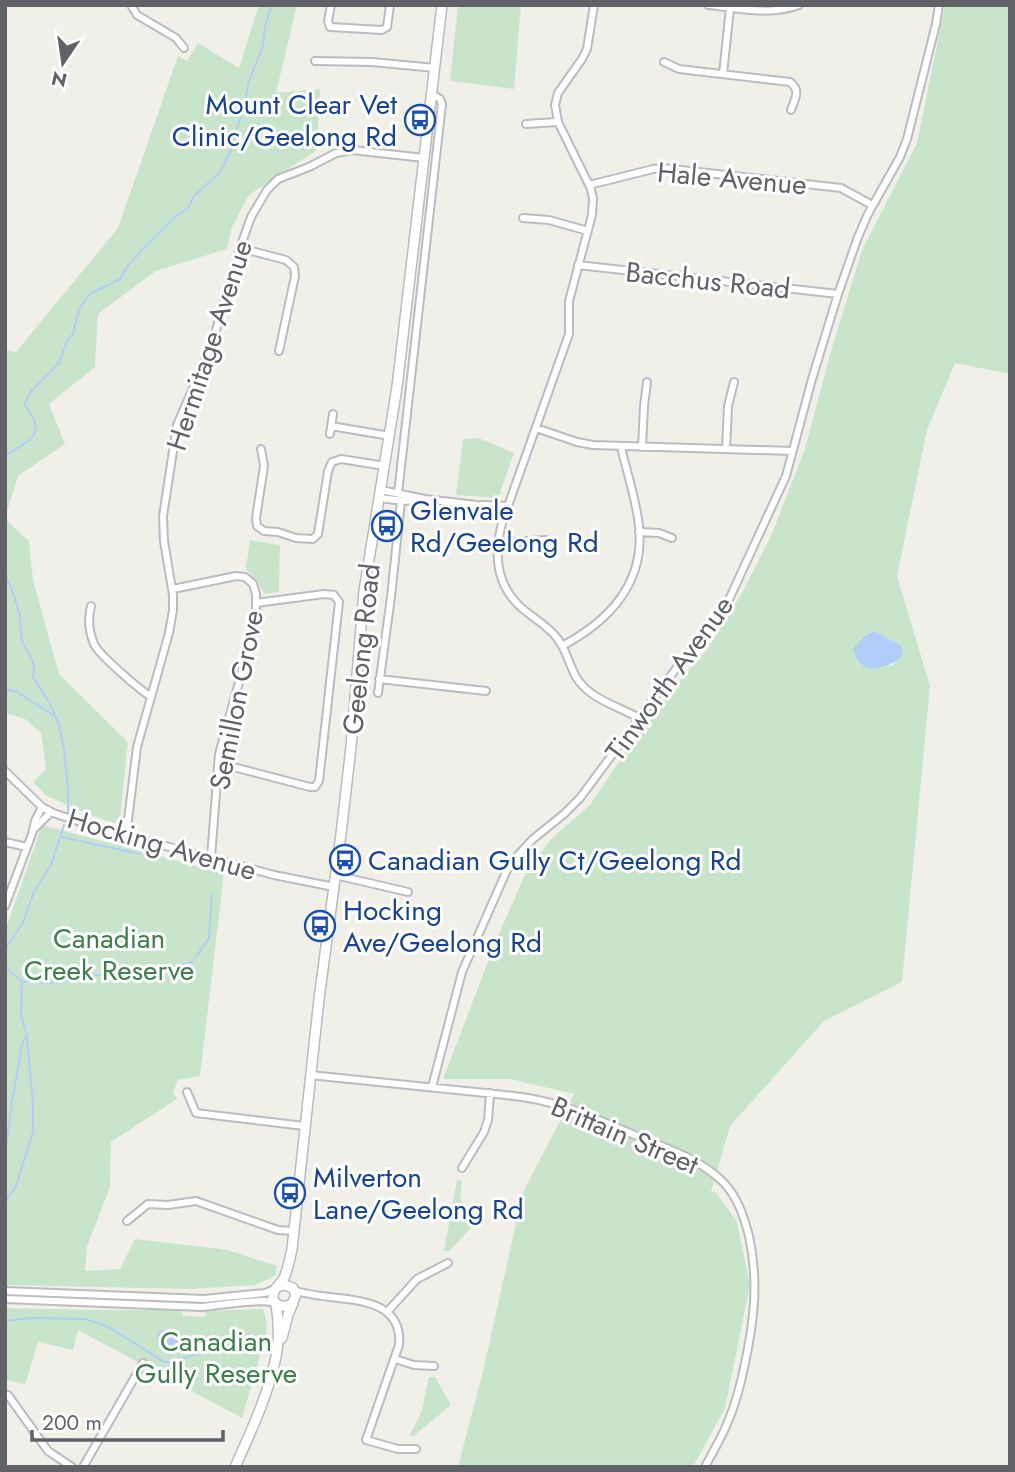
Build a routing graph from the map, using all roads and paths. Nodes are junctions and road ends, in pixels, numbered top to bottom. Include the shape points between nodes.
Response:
1 (131, 5) edge
2 (331, 5) edge
3 (390, 5) edge
4 (440, 5) edge
5 (594, 5) edge
6 (708, 5) edge
7 (799, 5) edge
8 (939, 5) edge
9 (730, 8) junction
10 (184, 48) dead end
11 (315, 61) dead end
12 (664, 62) dead end
13 (435, 68) junction
14 (723, 74) junction
15 (432, 94) junction
16 (430, 108) junction
17 (791, 110) dead end
18 (440, 121) junction
19 (558, 122) junction
20 (526, 124) dead end
21 (424, 158) junction
22 (589, 185) junction
23 (872, 205) junction
24 (523, 218) dead end
25 (588, 231) junction
26 (240, 248) junction
27 (578, 265) junction
28 (838, 294) junction
29 (279, 351) dead end
30 (647, 382) dead end
31 (734, 382) dead end
32 (333, 414) dead end
33 (536, 428) junction
34 (390, 436) junction
35 (621, 447) junction
36 (642, 447) junction
37 (261, 449) dead end
38 (726, 449) junction
39 (793, 451) junction
40 (385, 466) junction
41 (380, 494) junction
42 (399, 497) junction
43 (507, 509) junction
44 (639, 532) junction
45 (672, 538) dead end
46 (546, 540) dead end
47 (498, 542) junction
48 (173, 589) junction
49 (256, 603) junction
50 (91, 606) dead end
51 (562, 646) junction
52 (379, 679) junction
53 (486, 691) dead end
54 (377, 693) dead end
55 (150, 696) junction
56 (639, 718) junction
57 (218, 763) junction
58 (5, 771) edge
59 (42, 807) junction
60 (51, 812) junction
61 (32, 834) junction
62 (127, 836) junction
63 (5, 842) edge
64 (27, 847) junction
65 (211, 858) junction
66 (335, 875) junction
67 (334, 887) junction
68 (408, 892) dead end
69 (5, 906) edge
70 (310, 1075) junction
71 (432, 1087) junction
72 (187, 1092) dead end
73 (490, 1093) junction
74 (304, 1126) junction
75 (461, 1168) dead end
76 (127, 1221) dead end
77 (294, 1231) junction
78 (292, 1249) junction
79 (447, 1263) dead end
80 (277, 1288) junction
81 (294, 1289) junction
82 (5, 1291) edge
83 (316, 1296) junction
84 (5, 1299) edge
85 (294, 1303) junction
86 (276, 1304) junction
87 (387, 1312) junction
88 (277, 1350) junction
89 (395, 1359) junction
90 (142, 1363) dead end
91 (434, 1366) dead end
92 (8, 1395) dead end
93 (416, 1449) dead end
94 (72, 1467) edge
95 (83, 1467) edge
96 (235, 1467) edge
97 (705, 1467) edge

1 - 10 street via 137,15 176,38
2 - 3 street via 330,27 383,30
4 - 13 main road, Geelong Road
5 - 19 street via 586,51 556,97
6 - 9 street
7 - 9 street via 772,11
8 - 23 street, Tinworth Avenue via 907,139
9 - 14 street
11 - 13 street
12 - 14 street via 679,69
13 - 15 main road, Geelong Road
14 - 17 street via 791,82 797,92
15 - 16 main road, Geelong Road
15 - 18 street via 442,102
16 - 18 street via 439,110
16 - 21 main road, Geelong Road
18 - 42 street, Geelong Road
19 - 20 street
19 - 22 street
21 - 26 street, Hermitage Avenue via 345,150 283,176 261,199
21 - 34 main road, Geelong Road
22 - 23 street, Hale Avenue via 663,168 841,188
22 - 25 street via 593,204
23 - 28 street, Tinworth Avenue
24 - 25 street
25 - 27 street
26 - 29 street via 286,260 294,267
26 - 48 street, Hermitage Avenue via 212,344 177,425 163,516
27 - 28 street, Bacchus Road
27 - 33 street via 569,301 569,334
28 - 39 street, Tinworth Avenue
30 - 36 street
31 - 38 street
32 - 34 street via 331,430
33 - 35 street via 587,445
33 - 43 street
34 - 40 main road, Geelong Road
35 - 36 street
35 - 44 street
36 - 38 street
37 - 40 street via 264,464 257,526 305,540 318,534 332,462 341,459
38 - 39 street
39 - 56 street, Tinworth Avenue via 781,488 726,606
40 - 41 main road, Geelong Road
41 - 42 street
41 - 66 main road, Geelong Road via 363,601
42 - 43 street
42 - 52 street, Geelong Road
43 - 47 street
44 - 45 street
44 - 51 street via 635,565 621,597 598,624
46 - 47 street
47 - 51 street via 497,562 506,588
48 - 49 street, Semillon Grove via 239,575 256,591
48 - 55 street, Hermitage Avenue via 172,620
49 - 57 street, Semillon Grove via 252,635
49 - 57 street via 324,594 334,595 339,602 319,780 316,786 307,787
50 - 55 street via 89,621 95,645
51 - 56 street via 585,688
52 - 53 street
52 - 54 street, Geelong Road
55 - 62 street, Hermitage Avenue via 135,756
56 - 71 street, Tinworth Avenue via 579,800 533,839 507,870 462,972
57 - 65 street, Semillon Grove
58 - 59 street, Hocking Avenue
59 - 60 street, Hocking Avenue
59 - 61 street
60 - 61 street
60 - 62 street, Hocking Avenue
61 - 64 street
62 - 65 street, Hocking Avenue
63 - 64 street
64 - 69 street
65 - 67 street, Hocking Avenue
66 - 67 main road, Geelong Road
66 - 68 street
67 - 70 main road, Geelong Road
70 - 71 street
70 - 74 main road, Geelong Road
71 - 73 street, Brittain Street
72 - 74 street via 196,1113
73 - 75 street via 484,1132
73 - 97 street, Brittain Street via 554,1103 630,1133 704,1167 734,1197 751,1245 755,1304 739,1390
74 - 77 main road, Geelong Road
76 - 77 street via 148,1204 193,1201 278,1230
77 - 78 main road, Geelong Road
78 - 80 main road, Geelong Road
78 - 81 main road, Geelong Road
79 - 87 street via 417,1279
80 - 81 main road via 285,1284
80 - 82 street via 204,1299
80 - 86 main road
81 - 83 street
81 - 85 main road
83 - 85 street
83 - 87 street via 369,1302
84 - 86 street via 202,1307 245,1301
85 - 86 main road via 286,1307
85 - 88 main road
86 - 88 main road
87 - 89 street via 399,1333
88 - 96 main road
89 - 91 street
89 - 93 street via 366,1440
90 - 95 street
92 - 94 street via 48,1451

